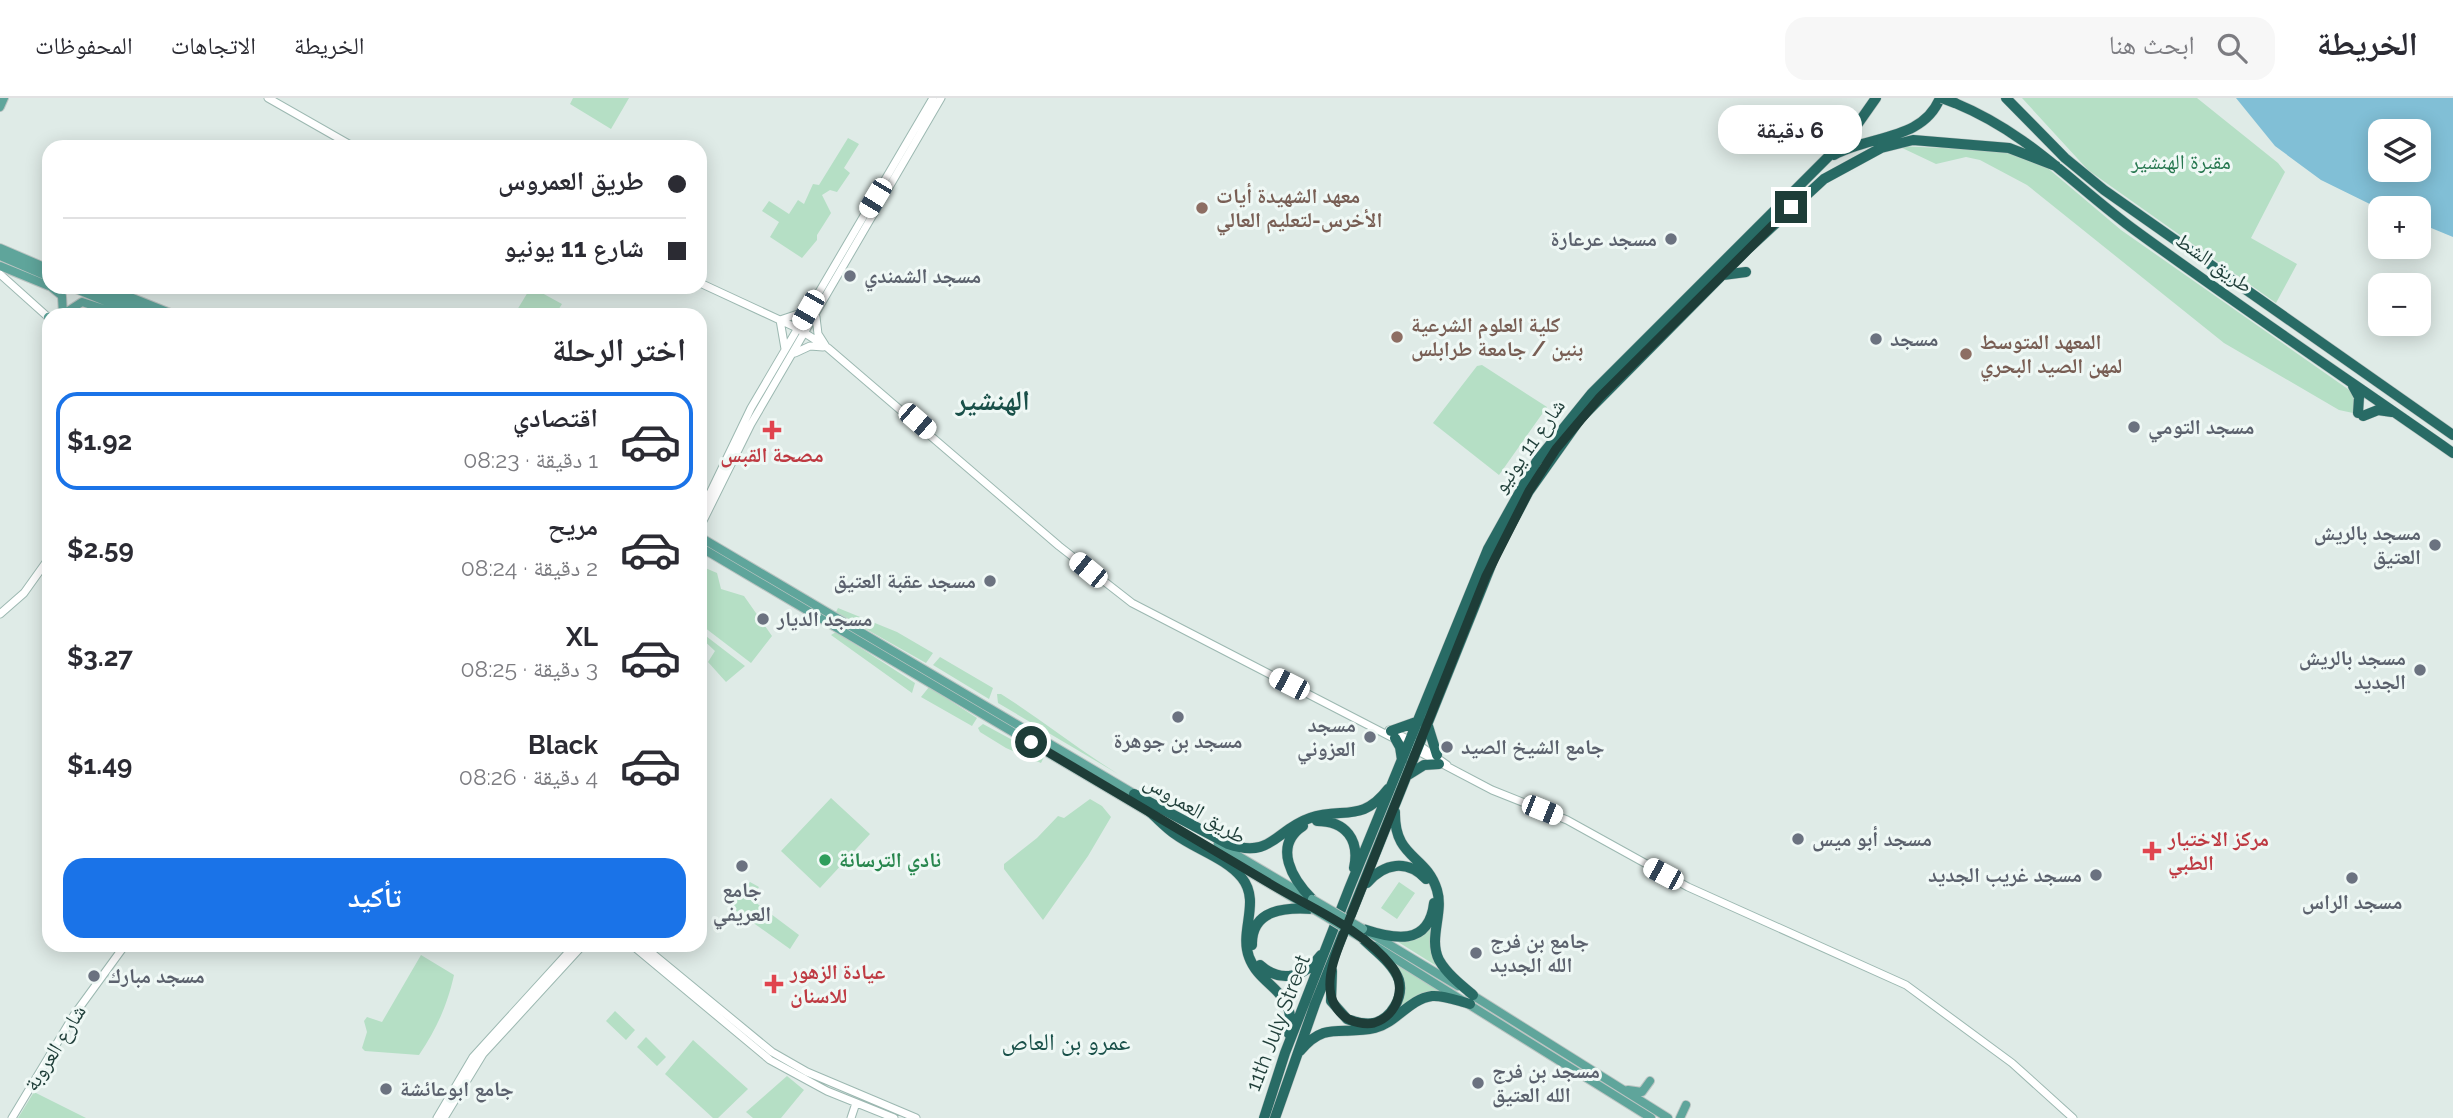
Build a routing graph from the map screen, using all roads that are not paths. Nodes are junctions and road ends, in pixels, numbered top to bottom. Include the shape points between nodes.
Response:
1 (4, 98) edge
2 (268, 98) edge
3 (933, 98) edge
4 (941, 98) edge
5 (1877, 98) edge
6 (2006, 98) edge
7 (1946, 99) edge
8 (0, 107) edge
9 (342, 140) edge
10 (1895, 143) junction
11 (1823, 162) junction
12 (2056, 166) junction
13 (0, 246) edge
14 (1748, 249) junction
15 (0, 256) edge
16 (42, 263) edge
17 (0, 266) edge
18 (0, 274) edge
19 (42, 274) edge
20 (1720, 277) junction
21 (42, 284) edge
22 (707, 286) edge
23 (108, 295) edge
24 (73, 308) edge
25 (100, 308) edge
26 (128, 308) edge
27 (142, 308) edge
28 (152, 308) edge
29 (808, 310) junction
30 (42, 312) edge
31 (816, 314) junction
32 (780, 320) junction
33 (797, 328) junction
34 (805, 334) junction
35 (828, 348) junction
36 (785, 350) junction
37 (793, 354) junction
38 (1636, 354) junction
39 (2348, 380) junction
40 (2395, 413) junction
41 (2453, 435) edge
42 (2453, 453) edge
43 (718, 482) junction
44 (707, 502) edge
45 (707, 510) edge
46 (707, 541) edge
47 (707, 551) edge
48 (42, 568) edge
49 (0, 614) edge
50 (1424, 721) junction
51 (1393, 735) junction
52 (1414, 746) junction
53 (1438, 760) junction
54 (1402, 763) junction
55 (1402, 776) junction
56 (1134, 794) junction
57 (1395, 806) junction
58 (1150, 812) junction
59 (1349, 890) junction
60 (1361, 892) junction
61 (1313, 904) junction
62 (1353, 912) joint
63 (1363, 934) junction
64 (1333, 947) junction
65 (120, 952) edge
66 (569, 952) edge
67 (577, 952) edge
68 (640, 952) edge
69 (651, 952) edge
70 (1471, 1000) junction
71 (1290, 1055) junction
72 (1650, 1081) dead end
73 (1615, 1090) junction
74 (856, 1103) junction
75 (1686, 1105) dead end
76 (1269, 1117) edge
77 (12, 1118) edge
78 (437, 1118) edge
79 (444, 1118) edge
80 (851, 1118) edge
81 (894, 1118) edge
82 (916, 1118) edge
83 (1641, 1118) edge
84 (1651, 1118) edge
85 (1668, 1118) edge
86 (1680, 1118) edge
87 (2073, 1118) edge

1 - 8 main road
2 - 9 main road
3 - 29 main road
4 - 31 main road
5 - 11 highway, شارع 11 يونيو
6 - 41 highway, طريق الشط via 2104,190
7 - 10 highway via 1926,126
7 - 11 highway via 1910,130 1851,146
7 - 12 highway, طريق الشط via 2013,131
10 - 12 highway, شارع 11 يونيو via 1931,140 2009,148
10 - 14 highway, شارع 11 يونيو via 1824,179
11 - 38 highway, شارع 11 يونيو
12 - 39 highway, طريق الشط via 2144,236
13 - 16 main road
14 - 20 highway, شارع 11 يونيو
14 - 20 highway via 1746,271
15 - 19 main road
17 - 21 main road
18 - 30 main road
20 - 38 highway, شارع 11 يونيو
22 - 32 main road
23 - 26 main road
23 - 27 main road
23 - 28 main road
24 - 25 main road via 82,302
29 - 32 main road
29 - 33 main road
31 - 34 main road
31 - 35 main road via 818,334
32 - 33 main road
32 - 36 main road
33 - 34 main road
33 - 36 main road
34 - 35 main road
34 - 37 main road
35 - 37 main road via 810,346
35 - 51 main road via 1074,559 1132,603
36 - 43 main road via 751,408
37 - 43 main road
38 - 50 highway, شارع 11 يونيو via 1550,444 1517,494
39 - 40 highway, طريق الشط
39 - 40 highway via 2359,397 2360,415 2378,410
40 - 42 highway, طريق الشط
43 - 44 main road
43 - 45 main road
46 - 56 main road, طريق العمروس
47 - 58 main road, طريق العمروس
48 - 49 main road via 24,593
50 - 51 highway
50 - 52 highway, شارع 11 يونيو
50 - 53 highway
51 - 52 main road
51 - 54 highway via 1401,747
52 - 53 main road
52 - 54 highway, شارع 11 يونيو
52 - 55 highway, شارع 11 يونيو
53 - 55 highway
53 - 87 main road via 1492,790 1567,820 1688,887 1906,985 2012,1063
54 - 55 highway, شارع 11 يونيو
55 - 56 highway via 1370,807 1307,819 1258,849 1228,844
55 - 57 highway, شارع 11 يونيو
55 - 59 highway, شارع 11 يونيو
56 - 61 main road, طريق العمروس
57 - 60 highway, شارع 11 يونيو
57 - 70 highway via 1397,837 1432,877 1438,893 1439,960
58 - 61 main road, طريق العمروس
58 - 71 highway via 1175,834 1231,868 1248,887 1248,955 1287,1003
59 - 61 highway via 1356,857 1352,838 1332,822 1307,823 1290,840 1287,853 1294,878
59 - 64 highway, شارع 11 يونيو
60 - 62 highway, شارع 11 يونيو
60 - 63 highway via 1381,870 1404,866 1425,878 1434,902 1428,922 1412,936
61 - 63 main road, طريق العمروس, bridge
61 - 64 highway via 1266,914 1256,925 1252,951 1268,972 1281,977 1307,970
62 - 64 highway, 11th July Street
63 - 64 highway via 1393,968 1399,982 1400,996 1385,1018 1360,1023 1337,1010 1329,988
63 - 70 main road, طريق العمروس
64 - 71 highway
65 - 77 main road, شارع العروبة via 74,1015
66 - 78 main road via 473,1057
67 - 79 main road via 483,1054
68 - 74 main road via 770,1059
69 - 82 main road via 772,1052 817,1077
70 - 71 highway via 1420,1000 1378,1028 1331,1029
70 - 73 main road, طريق العمروس
71 - 76 highway, 11th July Street
71 - 76 highway via 1278,1106
72 - 73 main road via 1640,1093
73 - 83 main road
73 - 84 main road, طريق العمروس
73 - 85 main road, طريق العمروس
74 - 80 main road
74 - 81 main road
75 - 86 main road

